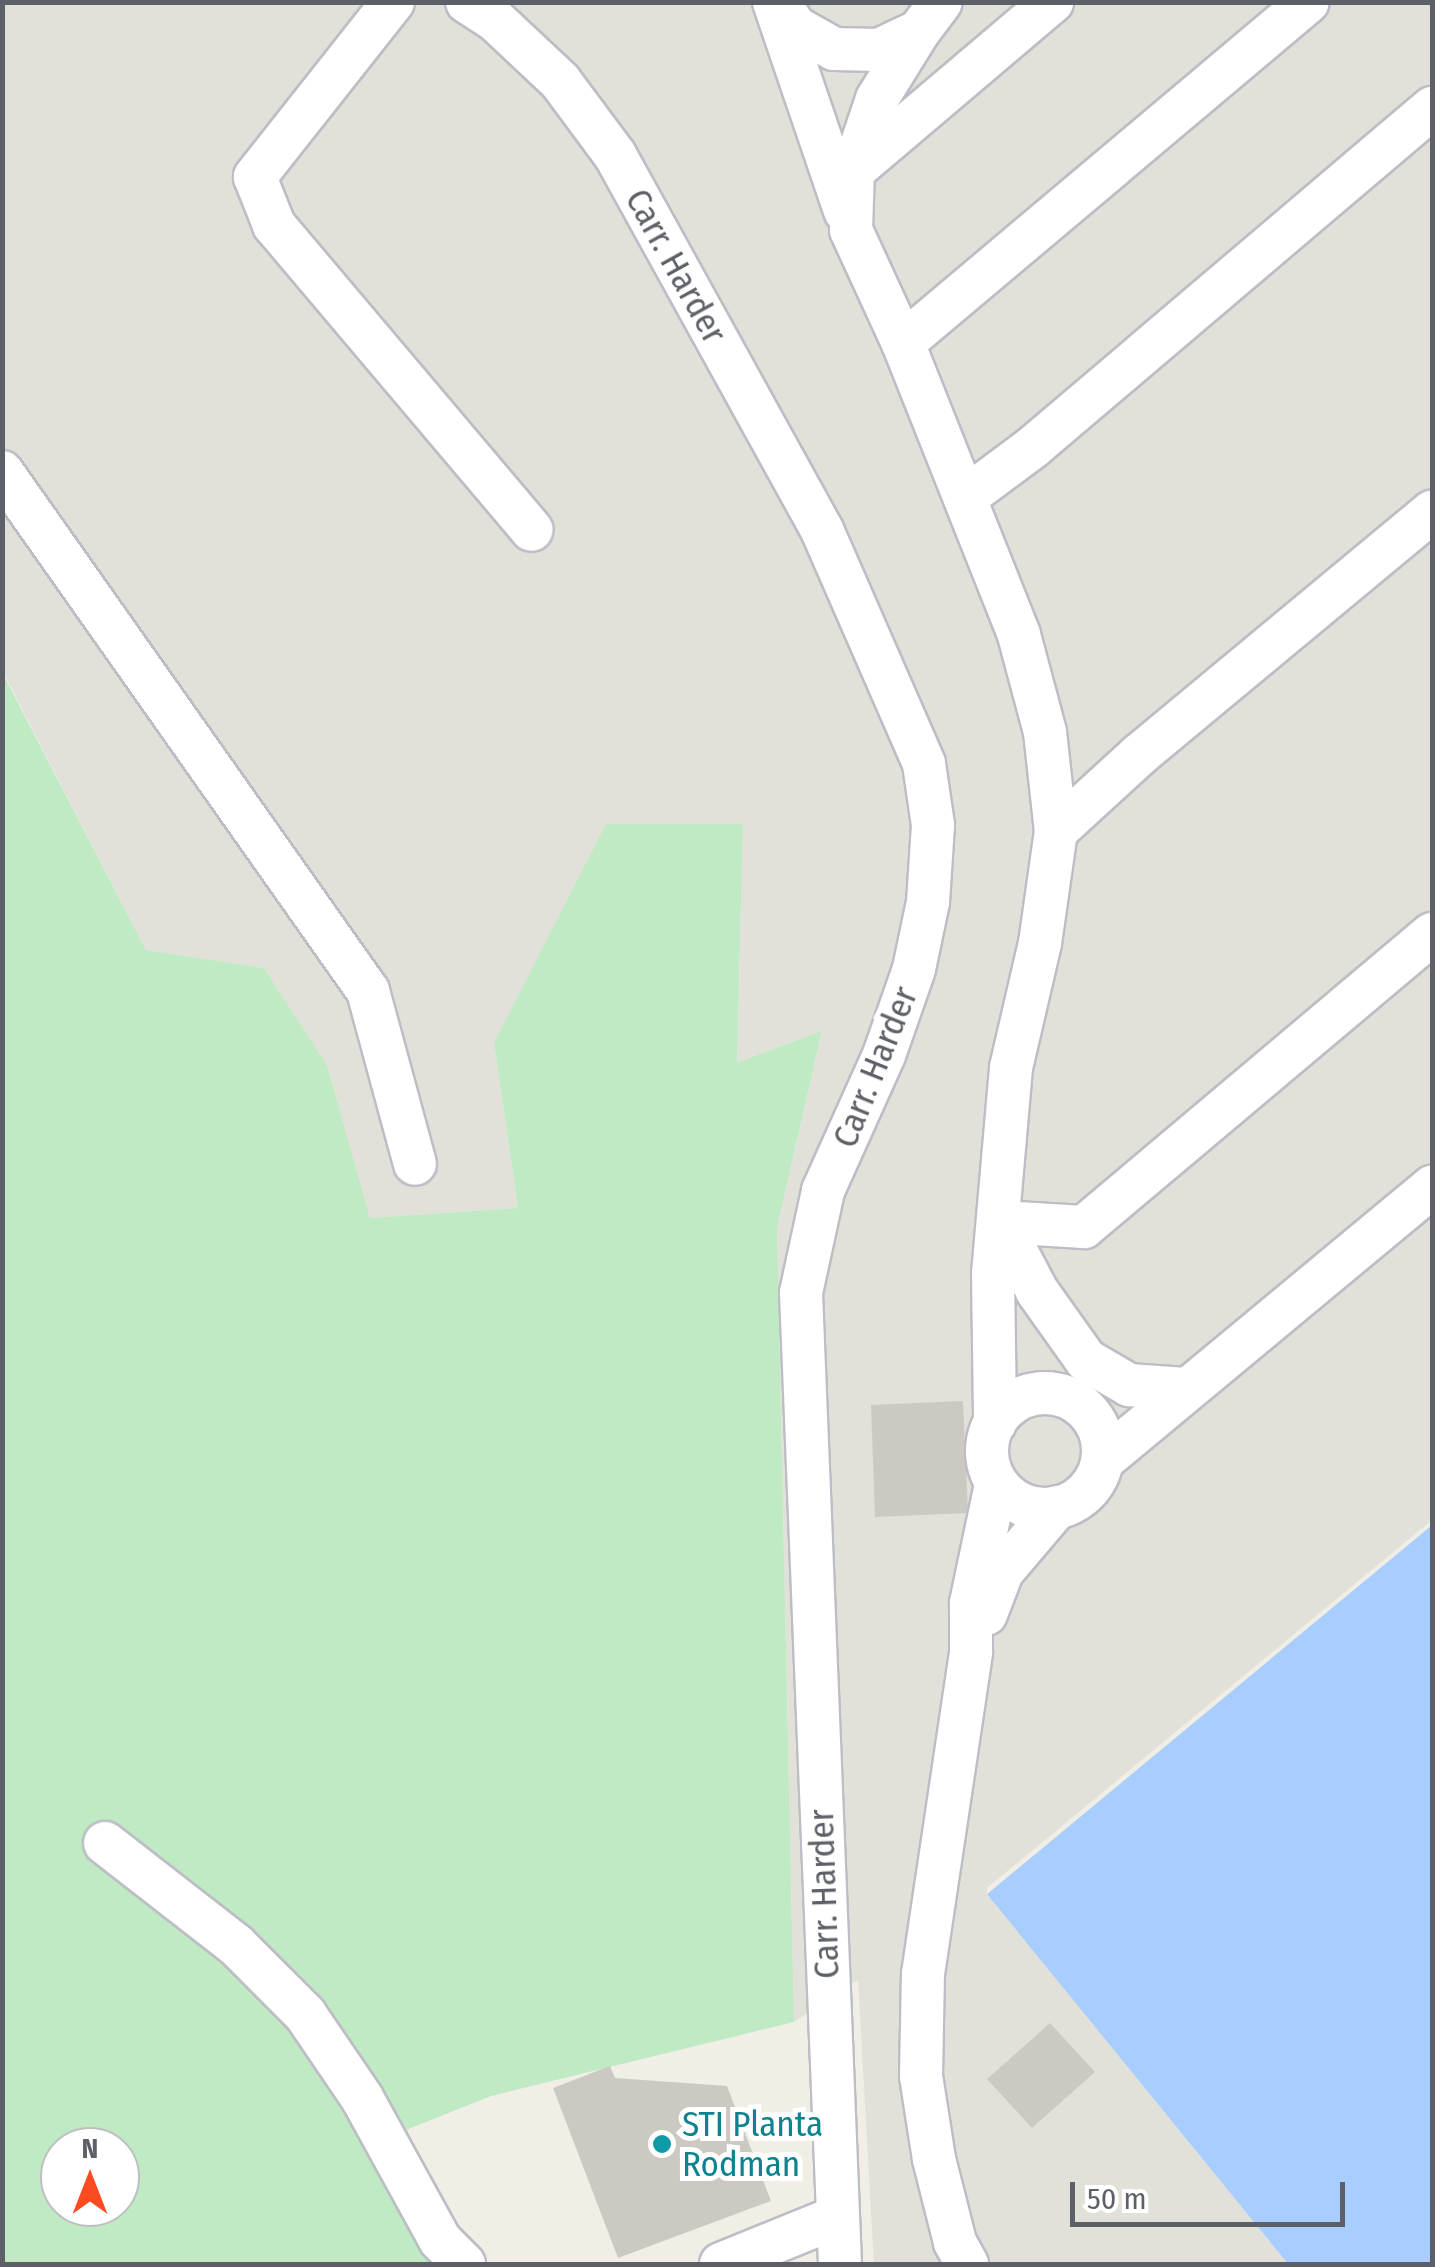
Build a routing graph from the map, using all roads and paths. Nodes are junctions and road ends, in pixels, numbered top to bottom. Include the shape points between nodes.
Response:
1 (393, 2) edge
2 (467, 2) edge
3 (776, 2) edge
4 (1052, 2) edge
5 (1308, 2) edge
6 (930, 17) edge
7 (1432, 108) edge
8 (853, 170) junction
9 (851, 230) junction
10 (903, 343) junction
11 (2, 472) edge
12 (966, 497) junction
13 (1432, 512) edge
14 (532, 530) dead end
15 (1056, 831) junction
16 (1432, 934) edge
17 (415, 1164) dead end
18 (1432, 1187) edge
19 (1001, 1222) junction
20 (1086, 1360) junction
21 (1186, 1390) junction
22 (1082, 1406) junction
23 (995, 1423) junction
24 (1103, 1460) junction
25 (996, 1484) junction
26 (1057, 1507) junction
27 (971, 1652) junction
28 (105, 1843) dead end
29 (838, 2217) junction
30 (464, 2264) edge
31 (721, 2264) edge
32 (840, 2264) edge
33 (967, 2264) edge

1 - 14 street via 255,177 274,226
2 - 29 street, Carr. Harder via 560,81 615,155 822,530 924,764 933,825 928,902 914,968 823,1192 801,1292
3 - 6 street via 795,28 834,49 879,50
3 - 9 street
4 - 8 street
5 - 10 street
6 - 8 street via 877,99
7 - 12 street
8 - 9 street
9 - 10 street
10 - 12 street
11 - 17 street via 368,991
12 - 15 street via 1019,636 1044,732
13 - 15 street
15 - 19 street via 1012,1068
16 - 19 street via 1084,1227
18 - 21 street
19 - 20 street via 1037,1291
19 - 23 street via 993,1273
20 - 21 street via 1129,1384
20 - 22 street
21 - 24 street
22 - 23 street via 1064,1396 1028,1396
22 - 24 street via 1095,1421
23 - 25 street via 986,1450
24 - 26 street via 1084,1495
25 - 26 street via 1027,1506
25 - 27 street via 970,1602
26 - 27 street via 1002,1572
27 - 33 street via 923,1974 921,2076 938,2176
28 - 30 street via 236,1945 305,2014 362,2098 440,2240
29 - 31 street
29 - 32 street, Carr. Harder

